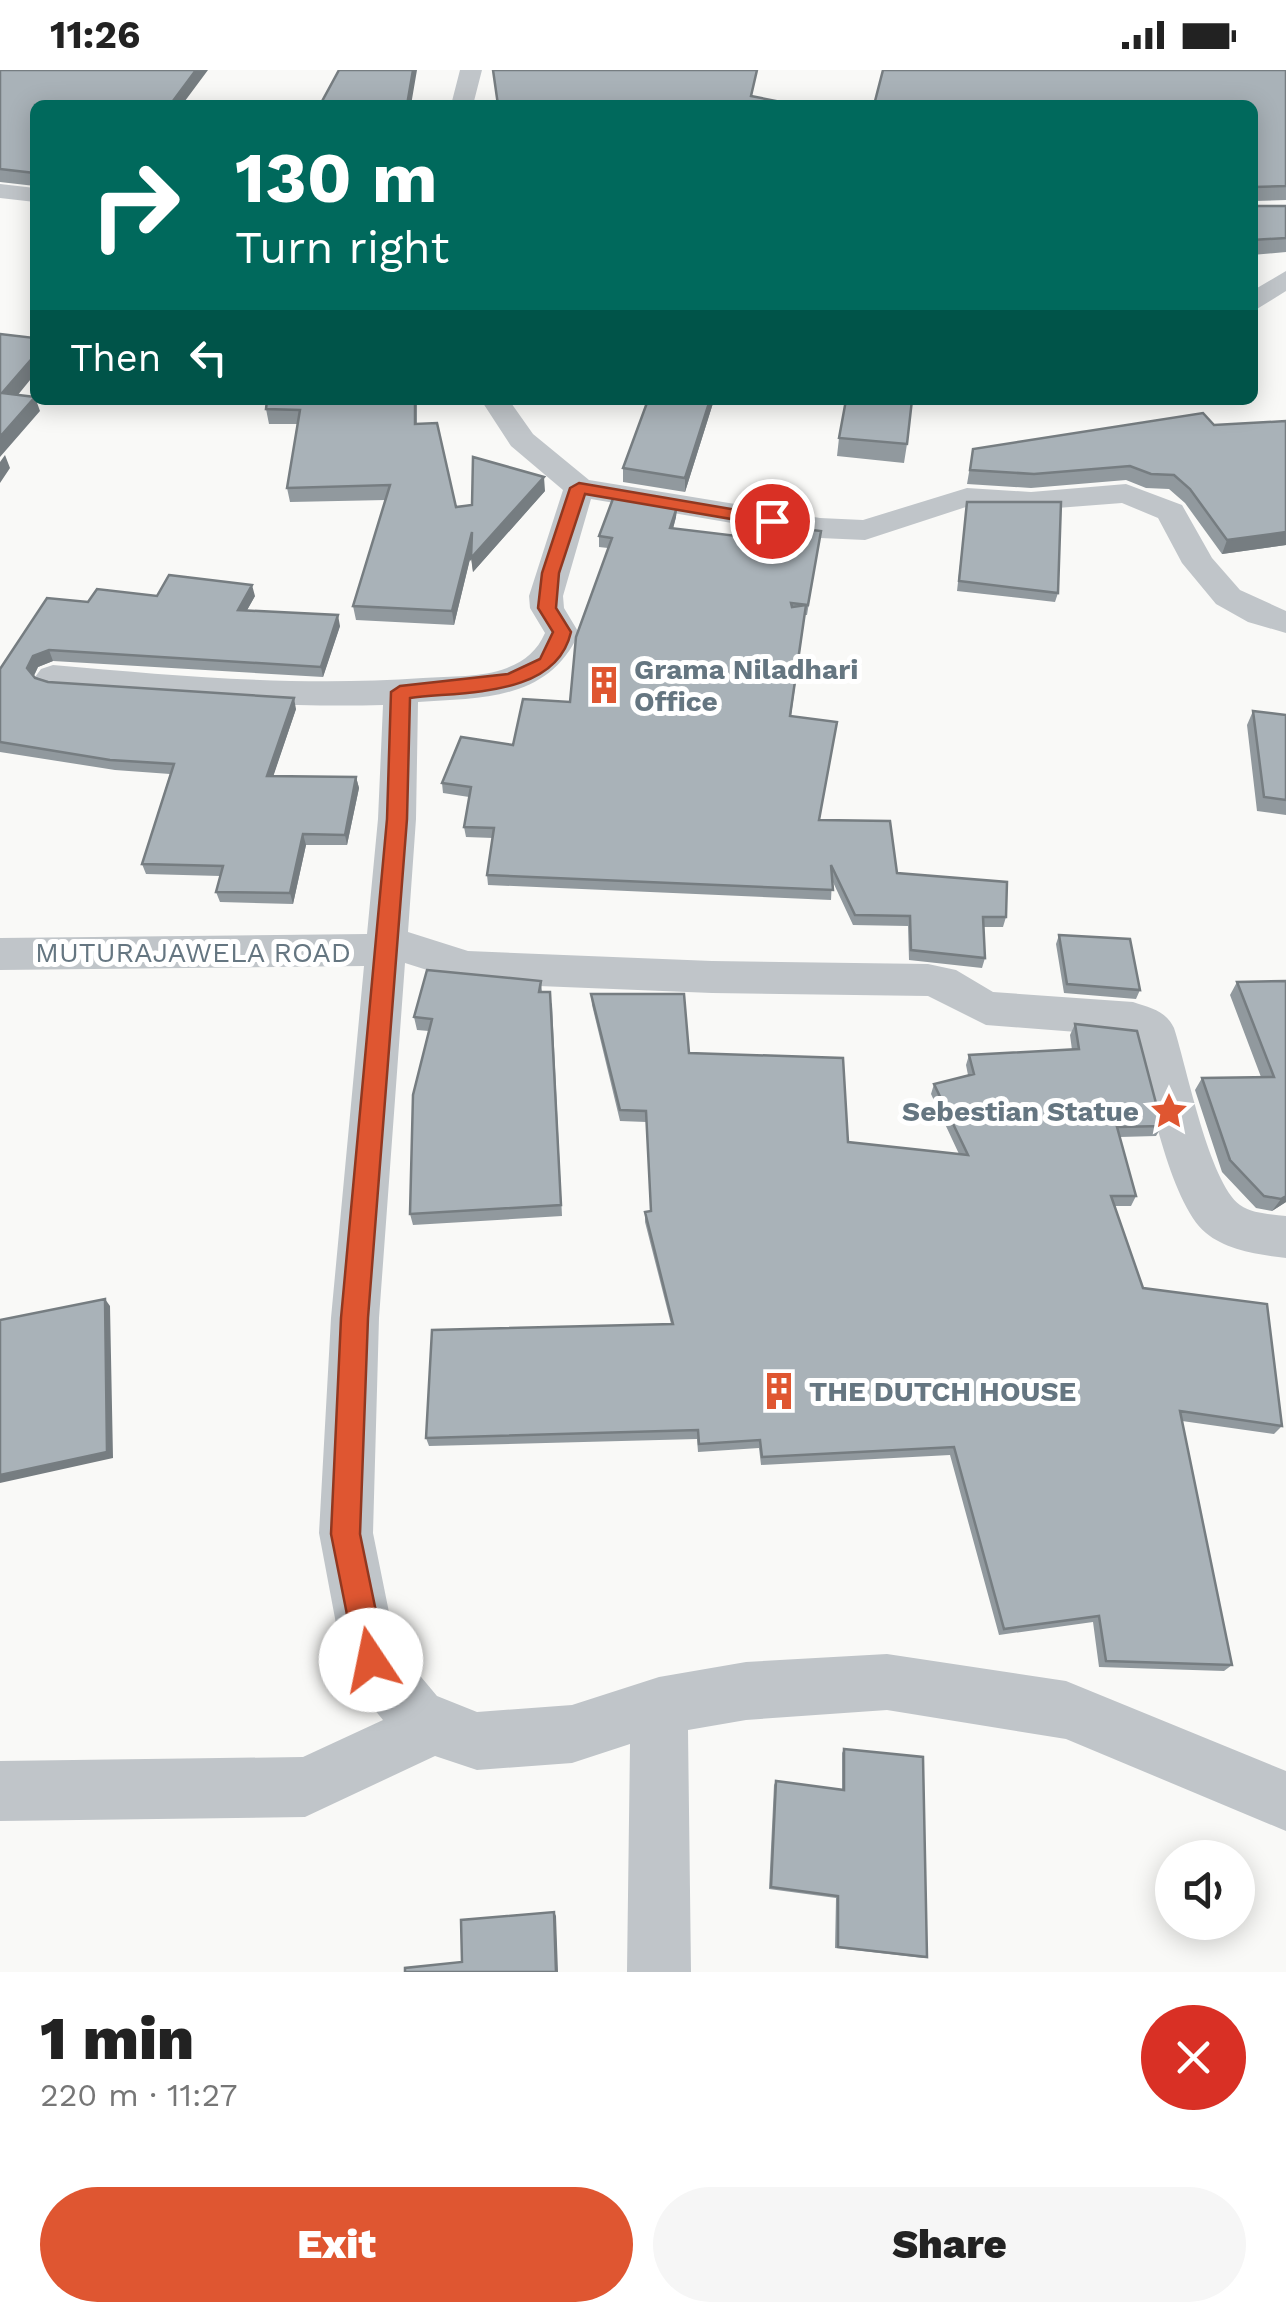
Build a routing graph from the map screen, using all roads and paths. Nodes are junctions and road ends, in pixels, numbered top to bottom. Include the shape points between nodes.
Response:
1 (471, 70) edge
2 (463, 100) edge
3 (0, 191) edge
4 (30, 195) edge
5 (1286, 279) edge
6 (1258, 300) edge
7 (498, 405) edge
8 (579, 488) junction
9 (1286, 622) edge
10 (53, 677) dead end
11 (400, 692) junction
12 (386, 945) junction
13 (0, 954) edge
14 (1286, 1237) edge
15 (659, 1706) junction
16 (434, 1727) junction
17 (0, 1791) edge
18 (1286, 1800) edge
19 (659, 1972) edge

1 - 2 street
3 - 4 street
5 - 6 street
7 - 8 street via 522,440
8 - 9 street via 865,530 967,498 1126,493 1171,512 1198,564 1228,597
8 - 11 street via 550,573 547,608 562,632 547,663 512,680
10 - 11 street via 238,693
11 - 12 street
12 - 13 street, MUTURAJAWELA ROAD
12 - 14 street, MUTURAJAWELA ROAD via 468,966 928,980 986,1008 1133,1019 1153,1028 1198,1183 1219,1217
12 - 16 street via 354,1318 346,1534 371,1660
15 - 16 street via 572,1734 477,1740
15 - 18 street via 746,1691 888,1682 1066,1710
15 - 19 street
16 - 17 street via 306,1787

